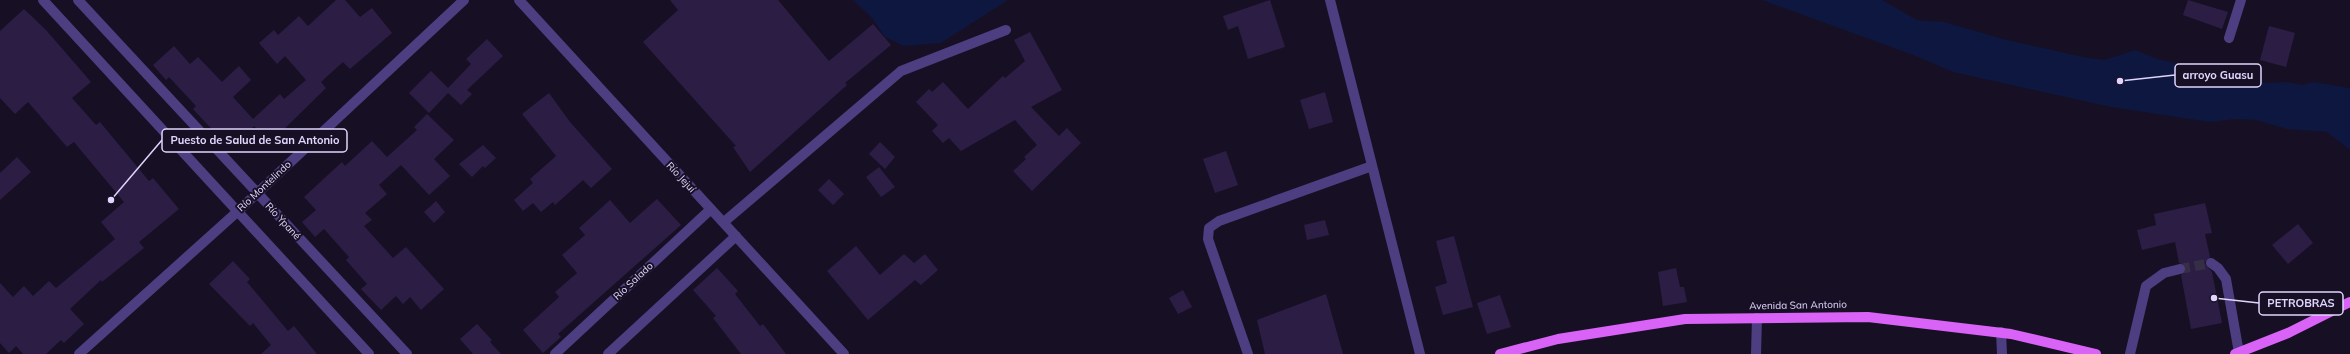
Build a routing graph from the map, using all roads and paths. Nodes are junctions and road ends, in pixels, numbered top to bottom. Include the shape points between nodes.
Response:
1 (43, 0) edge
2 (78, 0) edge
3 (464, 0) edge
4 (518, 0) edge
5 (1330, 0) edge
6 (2241, 0) edge
7 (1006, 30) dead end
8 (2229, 38) dead end
9 (1372, 166) junction
10 (256, 193) junction
11 (711, 209) junction
12 (236, 212) junction
13 (724, 222) junction
14 (736, 236) junction
15 (2211, 263) dead end
16 (2180, 269) tunnel mouth
17 (2350, 302) edge
18 (1757, 318) junction
19 (2001, 332) junction
20 (2237, 353) edge
21 (79, 354) edge
22 (369, 354) edge
23 (407, 354) edge
24 (555, 354) edge
25 (608, 354) edge
26 (844, 354) edge
27 (1248, 354) edge
28 (1420, 354) edge
29 (1500, 354) edge
30 (1756, 354) edge
31 (2002, 354) edge
32 (2096, 354) edge
33 (2130, 354) edge

1 - 12 street
2 - 10 street, Río Ypané
3 - 10 street, Río Montelindo
4 - 11 street, Río Jejuí
5 - 9 street
6 - 8 street
7 - 13 street via 901,70
9 - 27 street via 1219,221 1209,228 1208,239
9 - 28 street
10 - 12 street, Río Montelindo
10 - 23 street, Río Ypané
11 - 13 street, Río Jejuí
11 - 24 street, Río Salado
12 - 21 street, Río Montelindo
12 - 22 street
13 - 14 street, Río Jejuí
14 - 25 street
14 - 26 street, Río Jejuí
15 - 20 street via 2226,279
16 - 33 street via 2164,273 2146,286
17 - 20 main road via 2288,333
18 - 19 main road, Avenida San Antonio via 1868,317
18 - 29 main road, Avenida San Antonio via 1685,319 1558,339
18 - 30 street
19 - 31 street
19 - 32 main road, Avenida San Antonio

